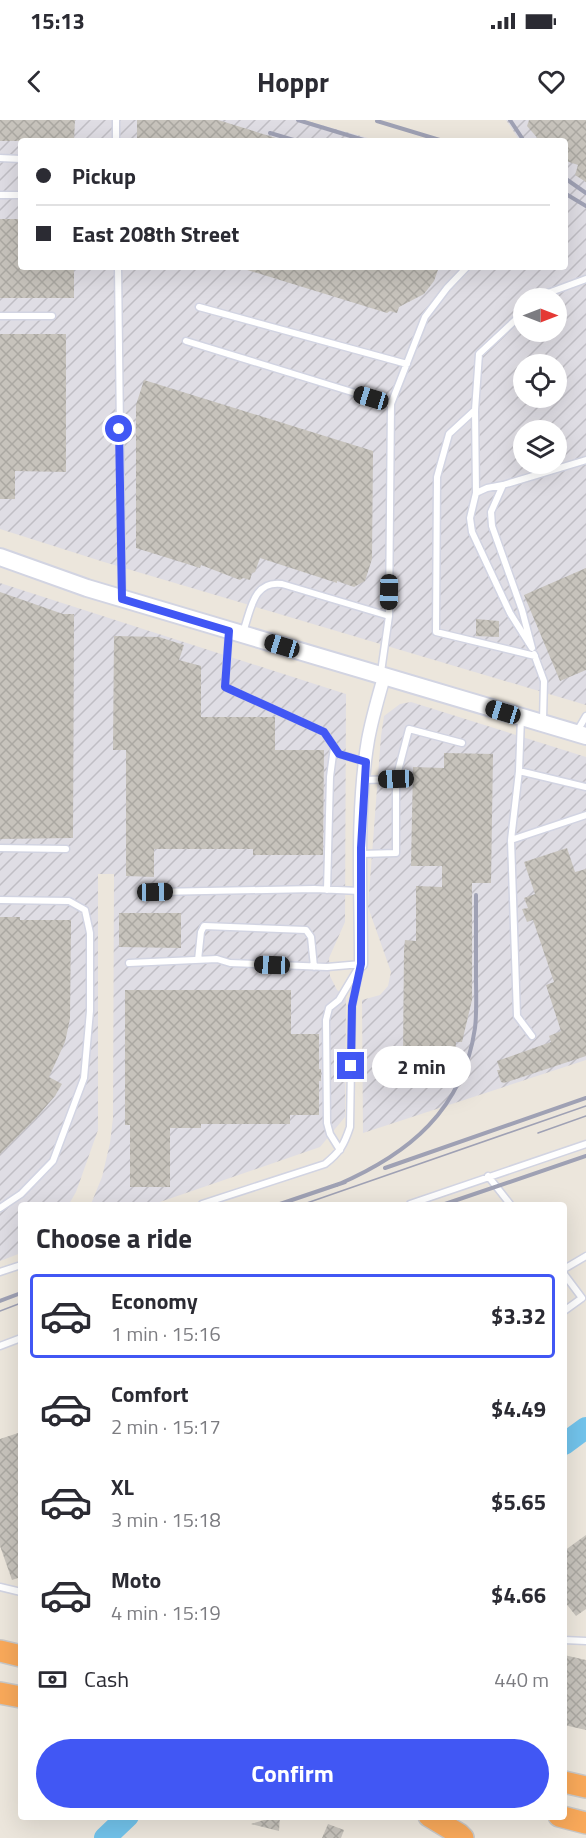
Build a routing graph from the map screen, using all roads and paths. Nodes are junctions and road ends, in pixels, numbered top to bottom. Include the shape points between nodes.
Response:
1 (116, 120) edge
2 (116, 138) edge
3 (0, 159) edge
4 (18, 159) edge
5 (0, 195) edge
6 (18, 195) edge
7 (118, 270) edge
8 (465, 270) edge
9 (586, 279) edge
10 (562, 288) edge
11 (199, 307) dead end
12 (0, 316) edge
13 (52, 316) dead end
14 (513, 322) edge
15 (186, 341) dead end
16 (407, 364) junction
17 (391, 404) junction
18 (475, 410) junction
19 (586, 460) edge
20 (503, 485) junction
21 (476, 493) junction
22 (0, 557) edge
23 (122, 599) junction
24 (389, 616) junction
25 (235, 633) junction
26 (532, 648) junction
27 (534, 656) junction
28 (383, 676) junction
29 (586, 716) edge
30 (521, 717) junction
31 (543, 724) junction
32 (581, 735) edge
33 (462, 743) dead end
34 (334, 747) junction
35 (366, 762) junction
36 (519, 771) junction
37 (396, 779) junction
38 (364, 780) junction
39 (586, 787) edge
40 (586, 815) edge
41 (511, 840) junction
42 (0, 848) edge
43 (66, 849) dead end
44 (361, 854) junction
45 (327, 890) junction
46 (361, 891) junction
47 (155, 892) dead end
48 (0, 900) edge
49 (198, 960) junction
50 (129, 963) dead end
51 (361, 964) junction
52 (314, 967) junction
53 (532, 1036) dead end
54 (586, 1144) edge
55 (340, 1150) junction
56 (488, 1176) junction
57 (208, 1202) edge
58 (416, 1202) edge
59 (508, 1202) edge
60 (0, 1208) edge
61 (586, 1256) edge
62 (18, 1266) edge
63 (567, 1267) edge
64 (0, 1272) edge
65 (567, 1278) edge
66 (567, 1309) edge
67 (18, 1339) edge
68 (0, 1346) edge
69 (0, 1587) edge
70 (18, 1591) edge
71 (567, 1640) edge
72 (586, 1641) edge
73 (0, 1651) edge
74 (18, 1655) edge
75 (0, 1693) edge
76 (18, 1696) edge
77 (567, 1783) edge
78 (586, 1787) edge
79 (567, 1818) edge
80 (436, 1820) edge
81 (586, 1822) edge
82 (463, 1838) edge

1 - 2 lane
3 - 4 lane
5 - 6 lane
7 - 23 lane
8 - 16 lane via 425,318
9 - 10 lane
11 - 16 lane
12 - 13 lane
14 - 18 lane via 479,354
15 - 17 lane
16 - 17 lane
17 - 24 lane
18 - 21 lane
18 - 27 lane via 449,434 437,477 436,632
19 - 20 lane
20 - 21 lane
20 - 26 lane via 491,512 492,526
21 - 26 lane via 470,518 472,532 510,613
22 - 23 main road
23 - 25 main road
24 - 25 lane via 282,584 269,584 259,590
24 - 28 lane
25 - 28 main road
25 - 34 lane via 225,687 324,732
26 - 27 lane
27 - 31 lane via 544,681
28 - 30 main road
28 - 35 street
29 - 32 lane
30 - 31 main road
30 - 36 lane
31 - 32 main road
33 - 37 lane via 409,729
34 - 35 lane via 339,754
34 - 45 lane
35 - 38 street
36 - 39 lane
36 - 41 lane
37 - 38 lane
37 - 44 lane via 396,853
38 - 44 street
40 - 41 lane
41 - 53 lane via 517,1016
42 - 43 lane
44 - 46 street
45 - 46 lane
45 - 47 lane
46 - 51 street
48 - 60 lane via 69,901 85,910 90,933 90,1011 84,1078 53,1161 21,1194
49 - 50 lane
49 - 52 lane
49 - 52 lane via 204,926 306,930
51 - 52 lane
51 - 55 lane via 352,1006 350,1127
51 - 55 lane via 339,1000 329,1008 326,1020 327,1123
54 - 56 lane
55 - 57 lane via 325,1164
56 - 58 lane
56 - 59 lane
61 - 63 lane
62 - 64 lane
65 - 66 lane via 582,1298
67 - 68 lane
69 - 70 lane
71 - 72 lane
73 - 74 highway
75 - 76 highway
77 - 78 highway
79 - 81 highway
80 - 82 highway

